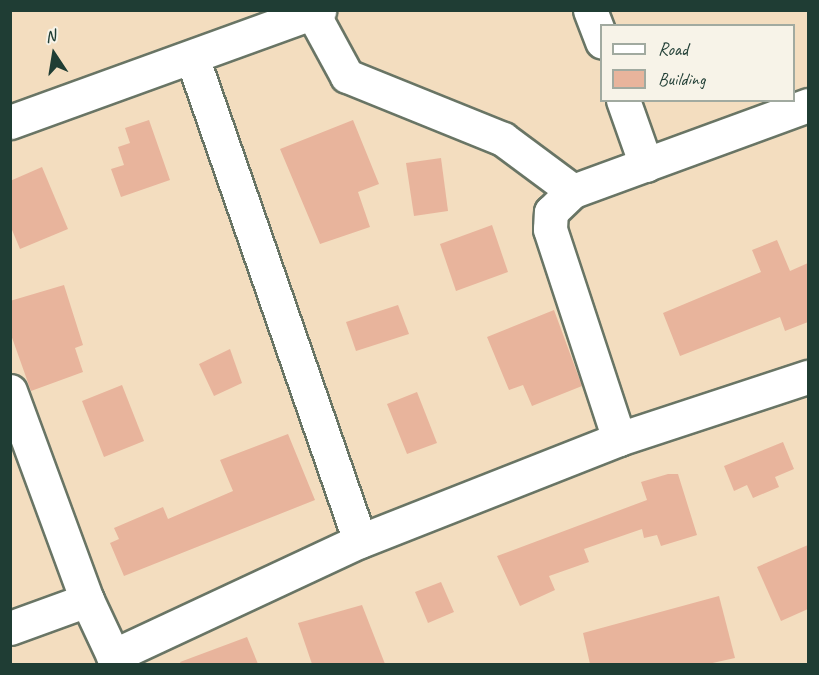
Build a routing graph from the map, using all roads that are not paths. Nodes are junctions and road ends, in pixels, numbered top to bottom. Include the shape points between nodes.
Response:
1 (590, 10) edge
2 (314, 11) edge
3 (600, 37) edge
4 (192, 57) junction
5 (624, 102) edge
6 (808, 105) edge
7 (10, 122) edge
8 (646, 165) junction
9 (573, 191) junction
10 (808, 377) edge
11 (10, 391) edge
12 (618, 439) junction
13 (360, 541) junction
14 (87, 600) junction
15 (10, 628) edge
16 (115, 660) edge

1 - 3 street
2 - 4 street
2 - 9 street via 347,76 504,139
4 - 7 street
4 - 13 street
5 - 8 street
6 - 8 street
8 - 9 street
9 - 12 street via 551,212 550,229
10 - 12 street
11 - 14 street
12 - 13 street
13 - 16 street
14 - 15 street
14 - 16 street

